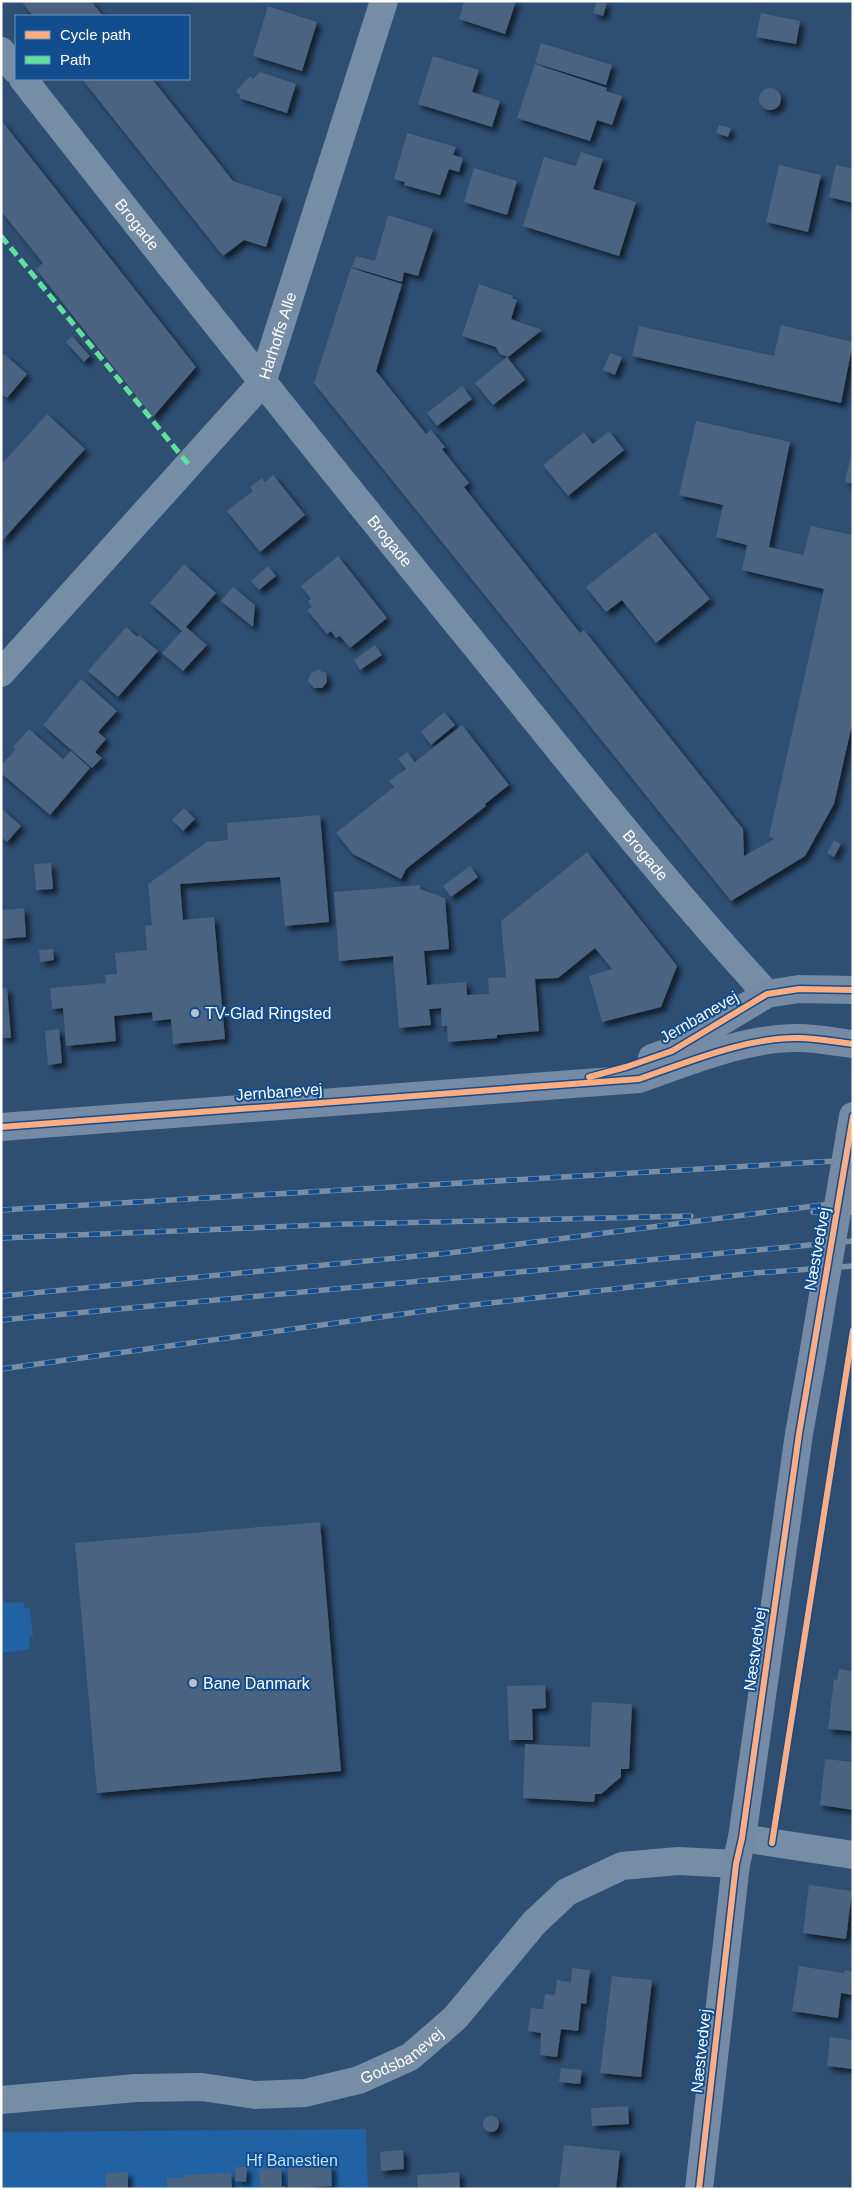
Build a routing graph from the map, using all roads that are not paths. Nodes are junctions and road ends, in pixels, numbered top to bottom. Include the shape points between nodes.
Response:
1 (384, 1) edge
2 (1, 51) edge
3 (15, 69) edge
4 (24, 80) edge
5 (262, 383) junction
6 (1, 673) edge
7 (853, 990) edge
8 (767, 994) junction
9 (853, 1044) edge
10 (560, 1085) junction
11 (853, 1116) edge
12 (1, 1127) edge
13 (738, 1851) junction
14 (853, 1855) edge
15 (1, 2100) edge
16 (699, 2189) edge

1 - 5 street, Harhoffs Alle
2 - 3 street
4 - 5 street, Brogade
5 - 6 street, Harhoffs Alle
5 - 8 street, Brogade via 695,914
7 - 8 main road, Jernbanevej via 799,989
8 - 10 main road, Jernbanevej via 672,1050 626,1067
9 - 10 main road, Jernbanevej via 800,1038 765,1041 695,1059 639,1079
10 - 12 main road, Jernbanevej
11 - 13 main road, Næstvedvej, bridge via 799,1434
13 - 14 street, Godsbanevej
13 - 15 street, Godsbanevej via 622,1866 567,1892 534,1923 454,2018 410,2057 359,2080 305,2093 255,2096 202,2087 136,2088
13 - 16 main road, Næstvedvej

